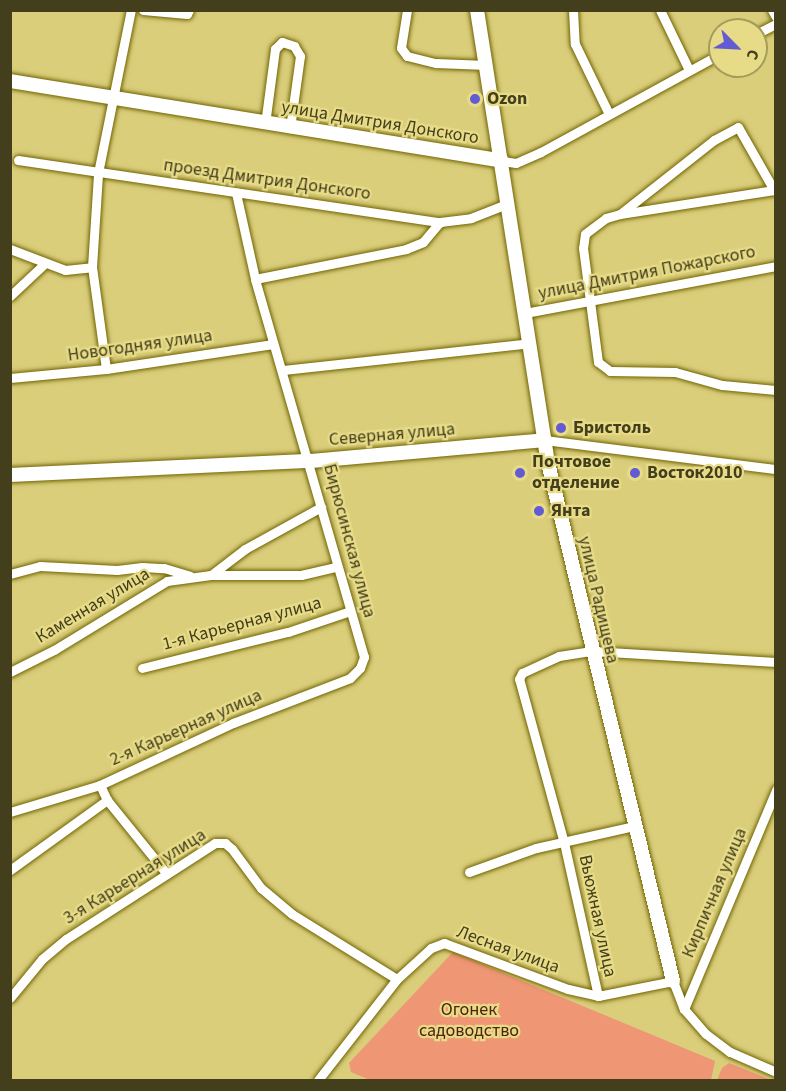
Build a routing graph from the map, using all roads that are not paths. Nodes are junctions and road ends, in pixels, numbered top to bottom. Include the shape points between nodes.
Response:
1 (131, 10) edge
2 (143, 10) edge
3 (189, 10) edge
4 (407, 10) edge
5 (477, 10) edge
6 (573, 10) edge
7 (660, 10) edge
8 (772, 10) edge
9 (776, 17) edge
10 (708, 60) edge
11 (486, 65) junction
12 (689, 70) junction
13 (10, 81) edge
14 (114, 98) junction
15 (609, 114) junction
16 (266, 124) junction
17 (290, 128) junction
18 (18, 160) dead end
19 (502, 161) junction
20 (98, 173) junction
21 (237, 193) junction
22 (509, 203) junction
23 (620, 214) junction
24 (440, 222) junction
25 (10, 249) edge
26 (43, 265) junction
27 (776, 266) edge
28 (92, 267) junction
29 (255, 279) junction
30 (10, 296) edge
31 (589, 300) junction
32 (525, 313) junction
33 (530, 343) junction
34 (273, 345) junction
35 (106, 369) junction
36 (283, 370) junction
37 (10, 378) edge
38 (776, 390) edge
39 (544, 440) junction
40 (310, 461) junction
41 (776, 469) edge
42 (10, 475) edge
43 (321, 507) junction
44 (338, 567) junction
45 (10, 574) edge
46 (211, 575) junction
47 (192, 578) junction
48 (350, 611) junction
49 (592, 651) junction
50 (364, 657) joint
51 (776, 662) edge
52 (142, 668) dead end
53 (10, 672) edge
54 (100, 785) junction
55 (776, 790) edge
56 (107, 800) junction
57 (10, 812) edge
58 (634, 826) junction
59 (564, 843) junction
60 (10, 870) edge
61 (469, 872) dead end
62 (167, 874) junction
63 (397, 979) junction
64 (673, 981) junction
65 (598, 996) junction
66 (10, 998) edge
67 (684, 1009) junction
68 (776, 1072) edge
69 (318, 1080) edge

1 - 14 street
2 - 3 street via 187,14
4 - 11 street via 401,48 407,56 436,63
5 - 11 main road, улица Радищева
6 - 15 street via 575,44
7 - 12 street
8 - 9 street
10 - 12 street, улица Дмитрия Донского
11 - 19 main road, улица Радищева
12 - 15 street, улица Дмитрия Донского
13 - 14 main road, улица Дмитрия Донского
14 - 16 main road, улица Дмитрия Донского
14 - 20 street
15 - 19 street, улица Дмитрия Донского via 516,163
16 - 17 main road, улица Дмитрия Донского
16 - 17 street via 274,49 282,42 294,46 300,56
17 - 19 main road, улица Дмитрия Донского
18 - 20 street, проезд Дмитрия Донского
19 - 22 main road, улица Радищева
20 - 21 street, проезд Дмитрия Донского
20 - 28 street
21 - 24 street, проезд Дмитрия Донского
21 - 29 street, Бирюсинская улица
22 - 24 street, проезд Дмитрия Донского via 471,218
22 - 32 main road, улица Радищева
23 - 23 street via 714,140 738,127 774,190
23 - 31 street via 606,218 585,234
24 - 29 street via 423,242 406,249
25 - 26 street
26 - 28 street via 65,270
26 - 30 street
27 - 31 street, улица Дмитрия Пожарского
28 - 35 street
29 - 34 street, Бирюсинская улица
31 - 32 street, улица Дмитрия Пожарского
31 - 38 street via 595,351 603,367 675,372 722,384
32 - 33 main road, улица Радищева
33 - 36 street
33 - 39 main road, улица Радищева
34 - 35 street, Новогодняя улица
34 - 36 street, Бирюсинская улица
35 - 37 street, Новогодняя улица
36 - 40 street, Бирюсинская улица
39 - 40 main road, Северная улица
39 - 41 street, Северная улица
39 - 49 main road, улица Радищева
40 - 42 main road, Северная улица
40 - 43 street, Бирюсинская улица
43 - 44 street, Бирюсинская улица
43 - 46 street via 245,549
44 - 46 street, Каменная улица via 291,576
44 - 48 street, Бирюсинская улица
45 - 47 street via 40,566 117,570 142,567 164,568
46 - 47 street, Каменная улица
47 - 53 street, Каменная улица via 167,581
48 - 50 street, Бирюсинская улица
48 - 52 street, 1-я Карьерная улица via 288,632
49 - 51 street
49 - 58 main road, улица Радищева
49 - 59 street, Вьюжная улица via 572,652 532,665 519,679
50 - 54 street, 2-я Карьерная улица via 350,678 233,723
54 - 56 street
54 - 57 street, 2-я Карьерная улица
55 - 67 street, Кирпичная улица
56 - 60 street
56 - 62 street
58 - 59 street
58 - 64 main road, улица Радищева
59 - 61 street
59 - 65 street, Вьюжная улица
62 - 63 street, 3-я Карьерная улица via 215,843 225,843 261,888 292,914
62 - 66 street, 3-я Карьерная улица via 66,939 42,959
63 - 65 street, Лесная улица via 431,948 444,943 568,990
63 - 69 street, Лесная улица
64 - 65 street, Лесная улица
64 - 67 street
67 - 68 street via 706,1034 730,1052

